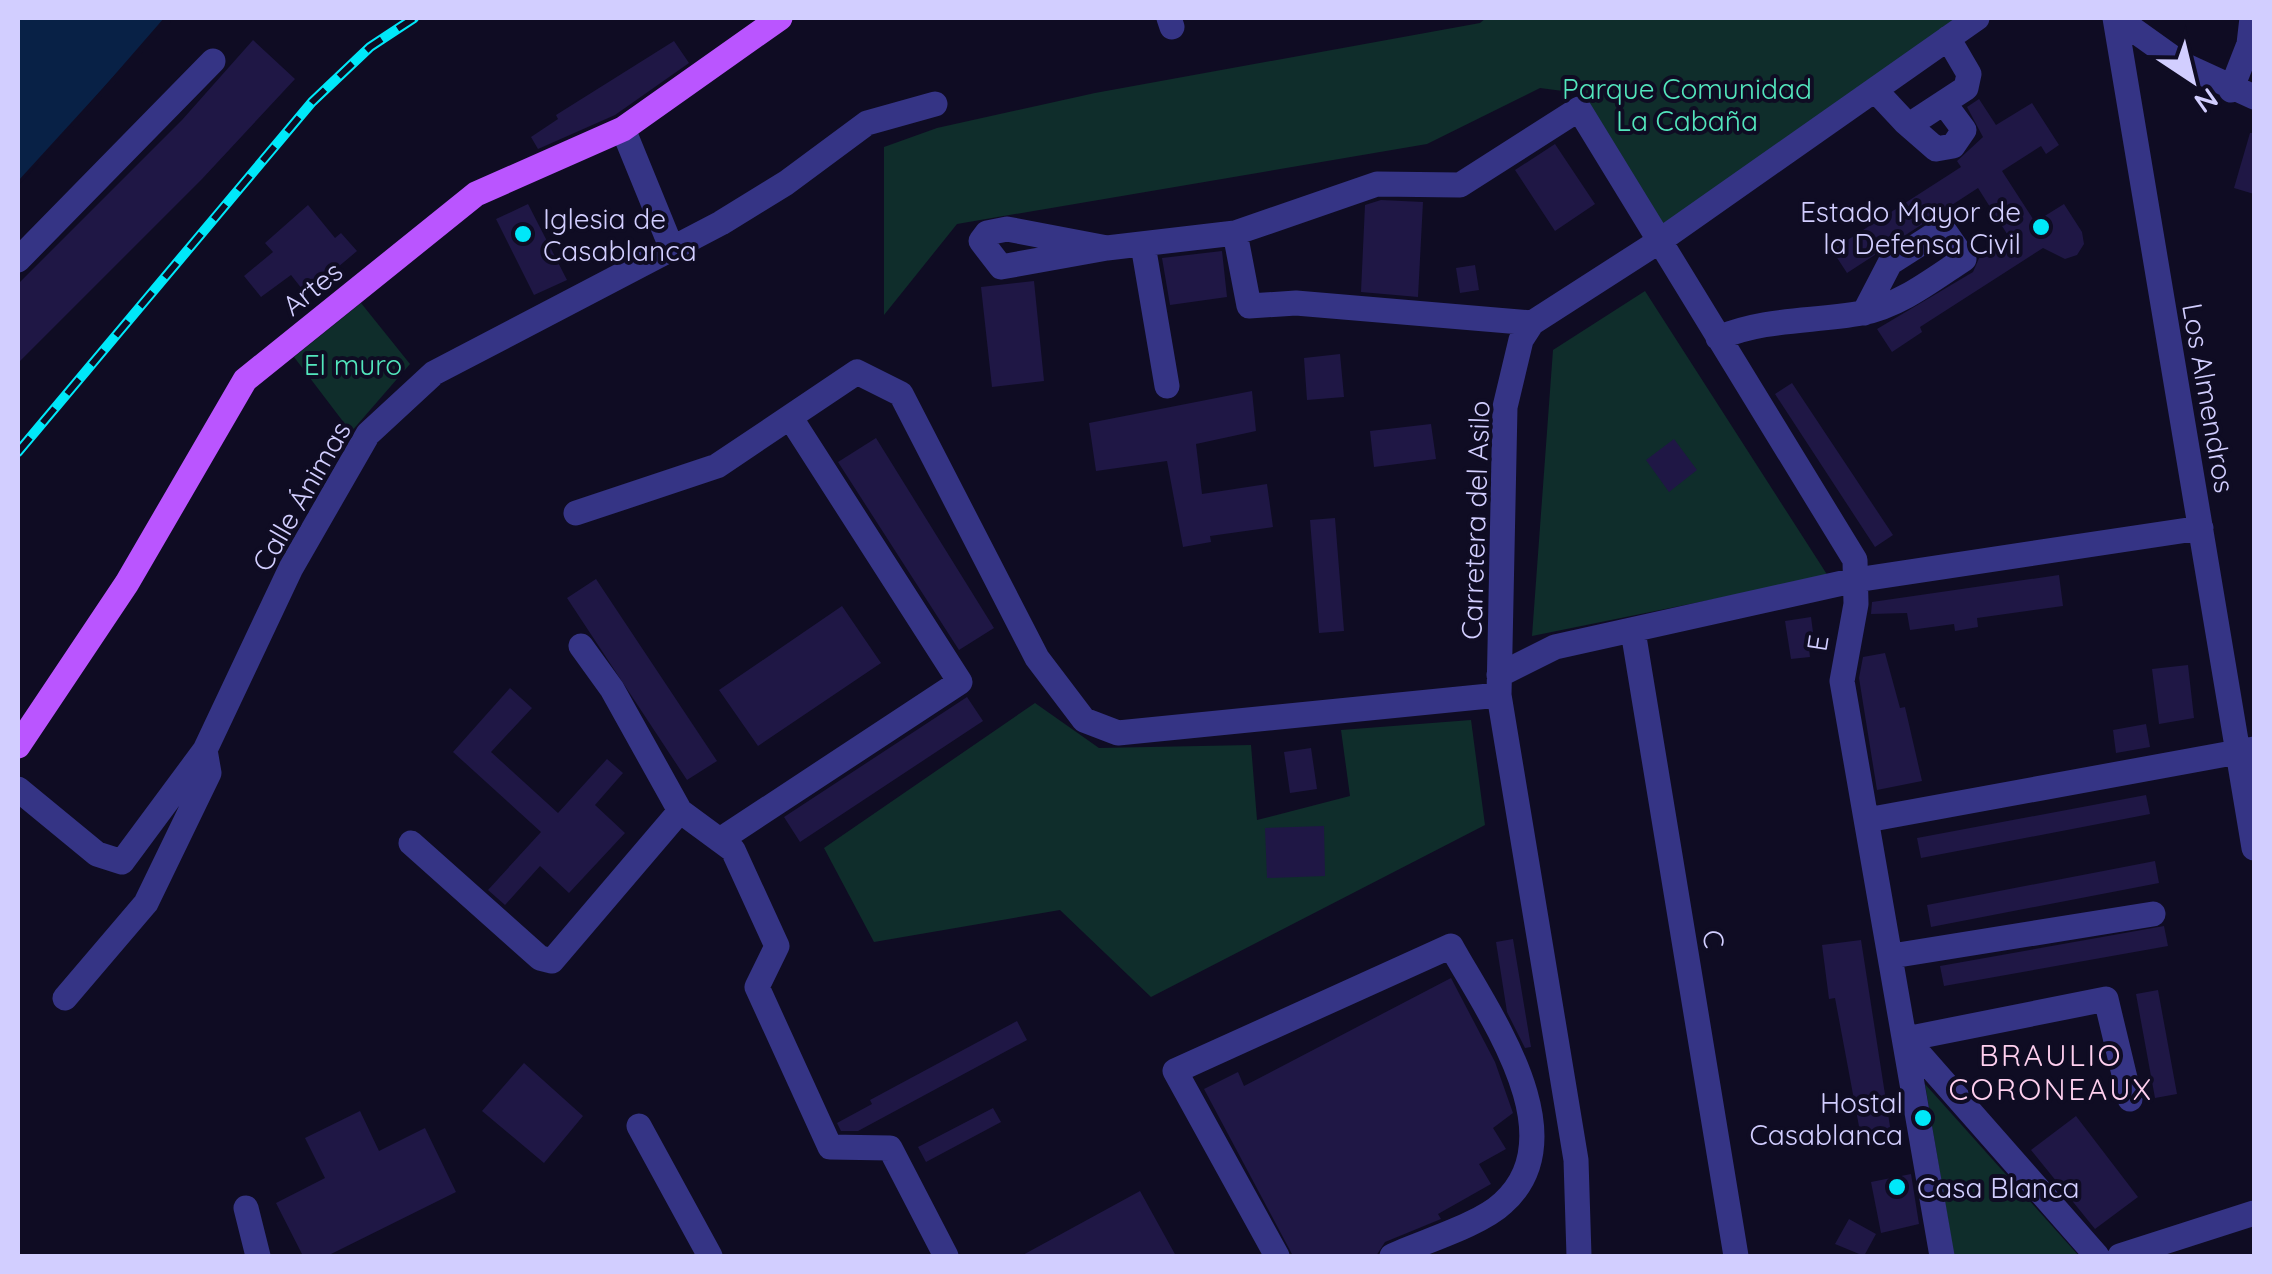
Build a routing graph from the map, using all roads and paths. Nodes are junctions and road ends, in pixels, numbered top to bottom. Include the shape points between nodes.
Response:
1 (780, 18) edge
2 (1977, 18) edge
3 (2116, 18) edge
4 (2252, 18) edge
5 (1948, 38) junction
6 (213, 61) dead end
7 (1876, 91) junction
8 (2243, 93) edge
9 (1944, 103) junction
10 (935, 104) dead end
11 (1905, 122) junction
12 (622, 129) junction
13 (1235, 234) junction
14 (1658, 242) junction
15 (1143, 246) junction
16 (1107, 248) dead end
17 (672, 249) junction
18 (18, 260) edge
19 (1864, 313) dead end
20 (1532, 323) junction
21 (1718, 338) junction
22 (1166, 386) dead end
23 (790, 417) junction
24 (576, 513) dead end
25 (2201, 528) junction
26 (1856, 580) junction
27 (1633, 631) junction
28 (580, 646) dead end
29 (1499, 685) junction
30 (18, 746) edge
31 (205, 750) junction
32 (2246, 750) edge
33 (18, 789) edge
34 (680, 811) junction
35 (1867, 820) junction
36 (720, 840) junction
37 (410, 843) dead end
38 (2254, 848) edge
39 (2153, 914) dead end
40 (1892, 956) junction
41 (64, 998) dead end
42 (1906, 1039) junction
43 (1560, 1062) junction
44 (1519, 1070) junction
45 (2130, 1098) dead end
46 (639, 1126) dead end
47 (246, 1208) dead end
48 (2254, 1213) edge
49 (258, 1256) edge
50 (710, 1256) edge
51 (946, 1256) edge
52 (1278, 1256) edge
53 (1392, 1256) edge
54 (1579, 1256) edge
55 (1736, 1256) edge
56 (1942, 1256) edge
57 (2097, 1256) edge
58 (2120, 1256) edge

1 - 12 main road, Artes
2 - 5 street
3 - 8 street via 2180,63
3 - 25 street, Los Almendros
4 - 8 street
5 - 7 street
5 - 9 street via 1970,81
6 - 18 street
7 - 11 street
7 - 14 street
9 - 11 street via 1922,120
9 - 11 street via 1964,130 1953,146 1936,149
10 - 17 street, Calle Ánimas via 867,123 786,183
12 - 17 street
12 - 30 main road, Artes via 476,194 245,380 127,582
13 - 14 street, E via 1377,184 1460,185 1579,109
13 - 15 street
13 - 20 street via 1248,306 1296,303
14 - 20 street
14 - 21 street, E
15 - 16 street
15 - 22 street
17 - 31 street, Calle Ánimas via 434,373 368,434 291,568
19 - 21 street via 1752,324
20 - 29 street, Carretera del Asilo via 1521,340 1505,406
21 - 26 street, E via 1855,560
23 - 24 street via 717,466
23 - 29 street via 857,372 901,394 1037,658 1084,720 1118,733
23 - 36 street via 960,682
25 - 26 street
25 - 32 street, Los Almendros
26 - 27 street
26 - 35 street, E via 1842,681
27 - 29 street via 1556,647
27 - 55 street, C
28 - 34 street via 612,689
29 - 43 street, Carretera del Asilo
31 - 33 street, Calle Ánimas via 122,862 97,854
31 - 41 street, Calle Ánimas via 209,772 146,903
32 - 35 street
32 - 38 street, Los Almendros
34 - 36 street
34 - 37 street via 552,961 540,958
35 - 40 street, E
36 - 51 street via 733,850 777,946 757,987 830,1147 890,1148
39 - 40 street
40 - 42 street, E
42 - 45 street via 2106,999
42 - 56 street, E
42 - 57 street
43 - 44 street
43 - 54 street, Carretera del Asilo via 1576,1160
44 - 52 street via 1451,946 1175,1071
44 - 53 street via 1534,1134 1526,1177 1501,1206
46 - 50 street
47 - 49 street
48 - 58 street

